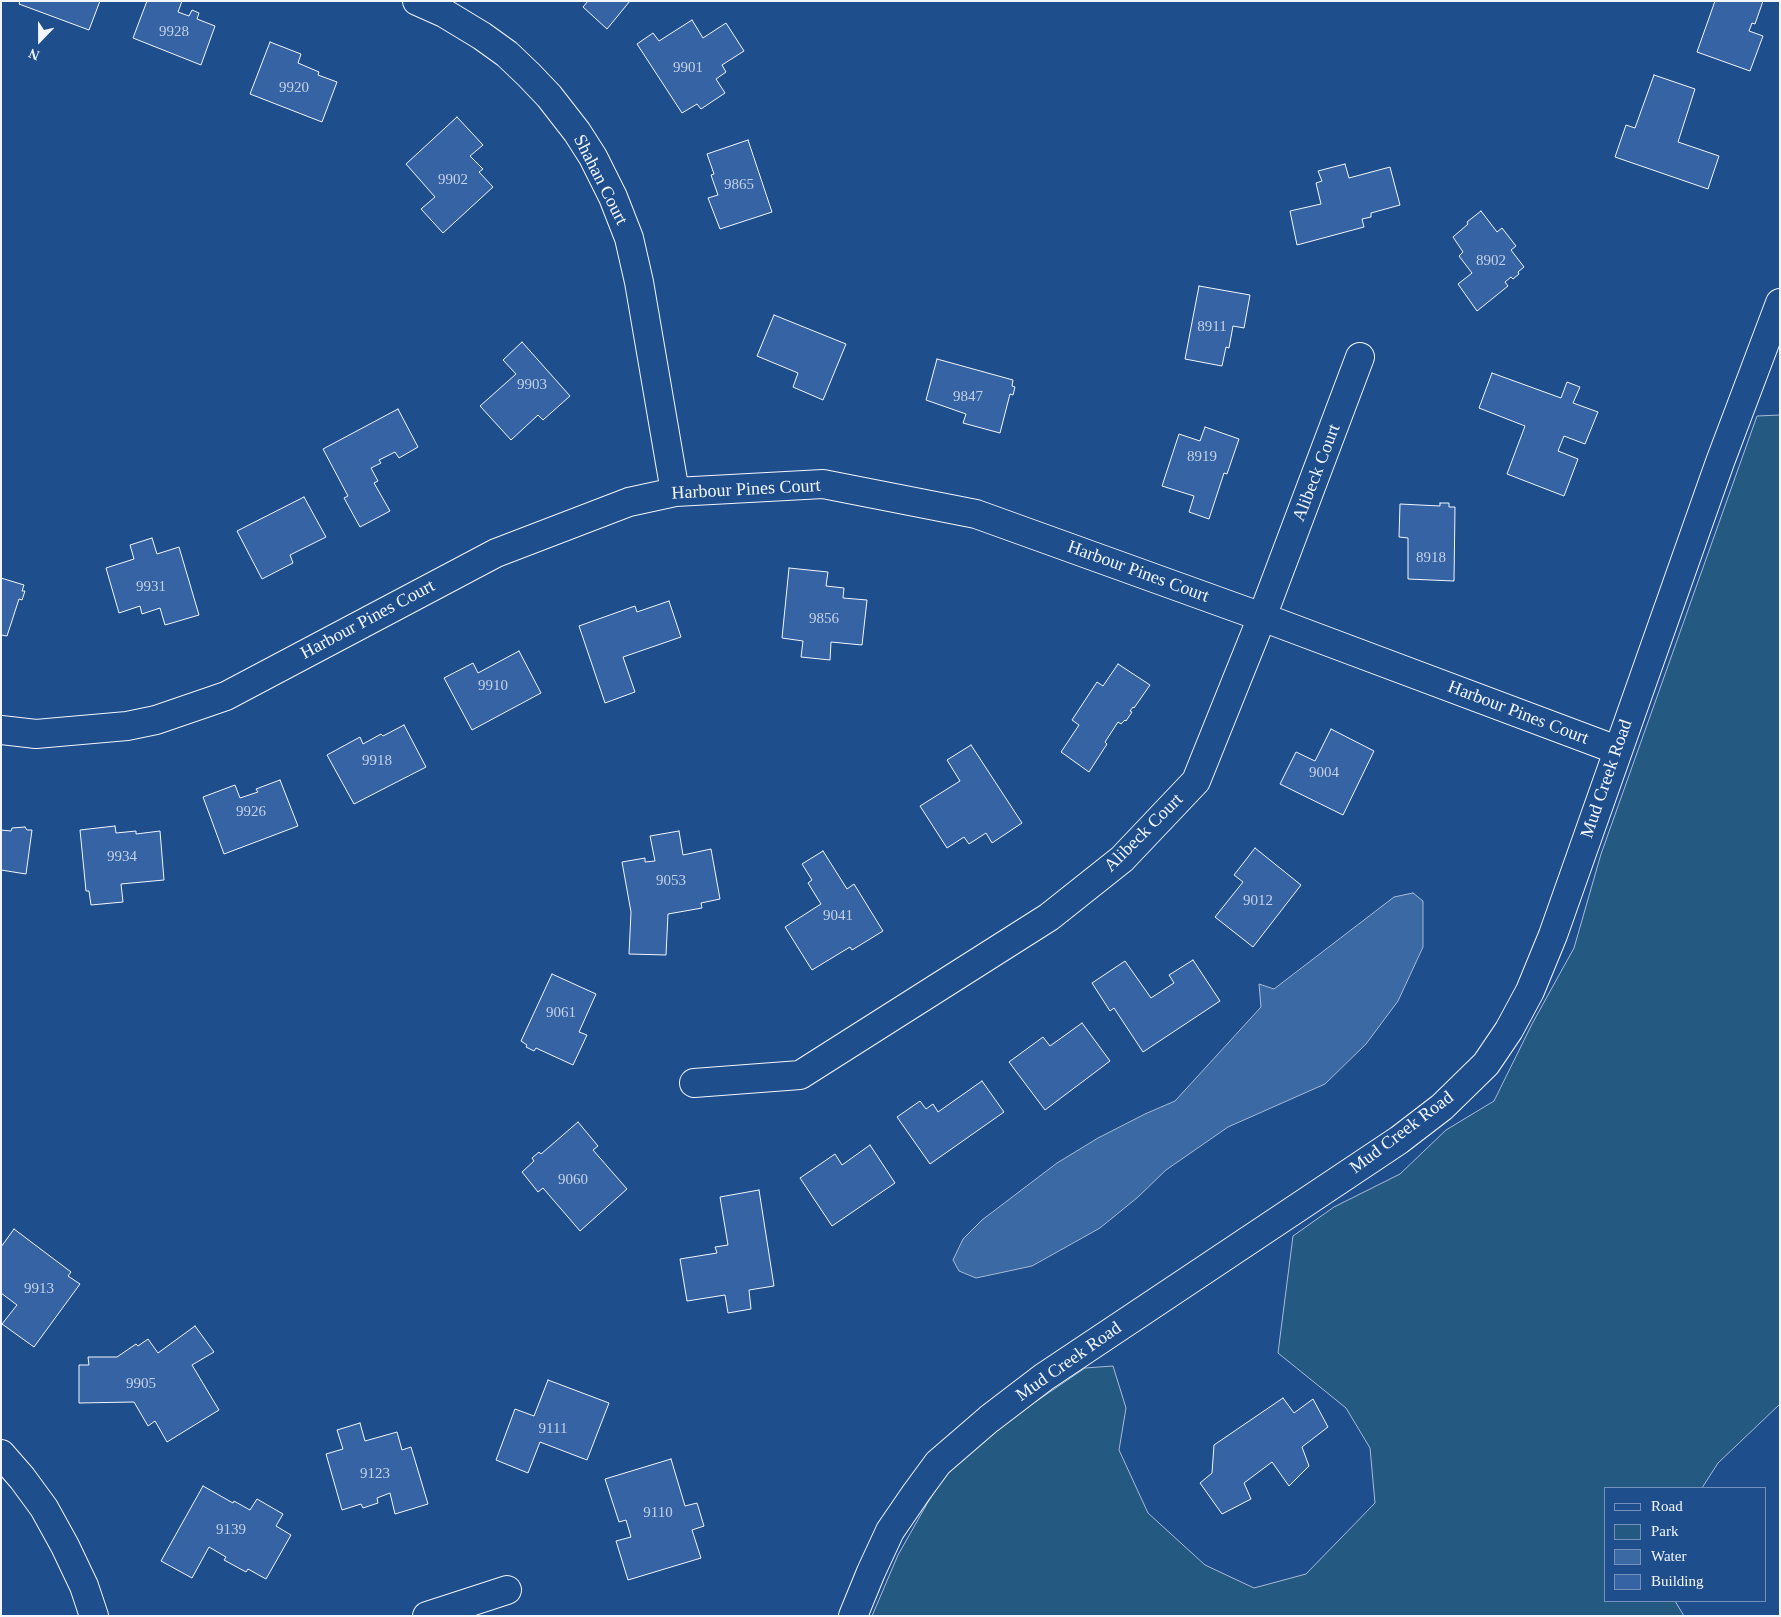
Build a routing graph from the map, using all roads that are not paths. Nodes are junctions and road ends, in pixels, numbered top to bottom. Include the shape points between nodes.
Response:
1 (417, 1) edge
2 (1780, 303) edge
3 (1360, 358) dead end
4 (675, 492) junction
5 (1262, 617) junction
6 (1, 730) edge
7 (1617, 750) junction
8 (694, 1083) dead end
9 (1, 1454) edge
10 (507, 1590) dead end
11 (94, 1616) edge
12 (428, 1616) edge
13 (853, 1616) edge

1 - 4 street, Shahan Court via 482,36 529,74 577,132 593,157 629,238
2 - 7 street, Mud Creek Road
3 - 5 street, Alibeck Court
4 - 5 street, Harbour Pines Court via 823,484 976,514
4 - 6 street, Harbour Pines Court via 629,502 496,553 226,696 185,711 127,726 36,734
5 - 7 street, Harbour Pines Court
5 - 8 street, Alibeck Court via 1196,781 1122,859 1049,917 800,1075
7 - 13 street, Mud Creek Road via 1553,935 1530,991 1486,1064 1442,1107 1399,1140 1044,1377 938,1463 890,1531
9 - 11 street via 44,1508 84,1586
10 - 12 street

